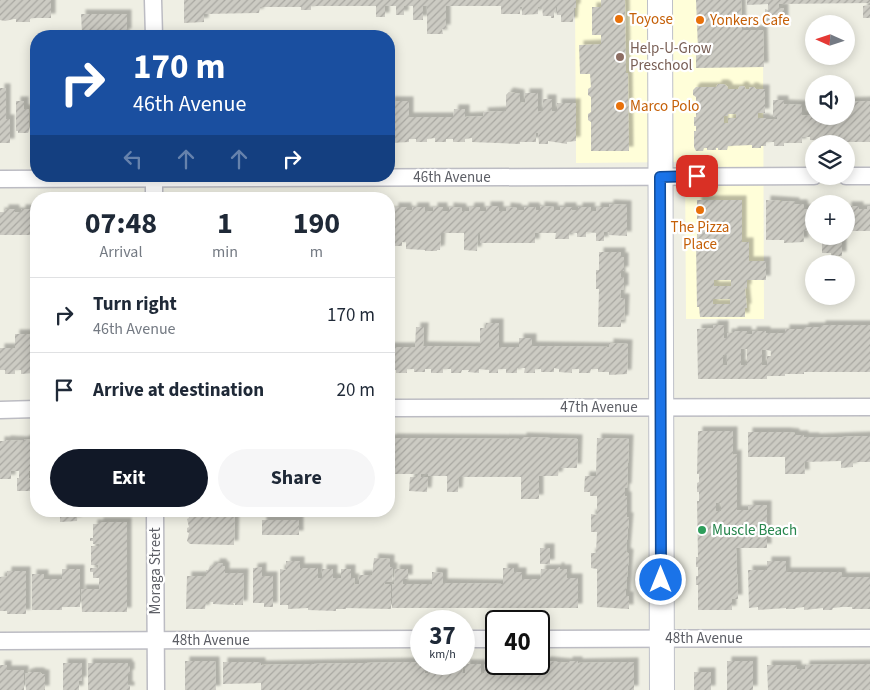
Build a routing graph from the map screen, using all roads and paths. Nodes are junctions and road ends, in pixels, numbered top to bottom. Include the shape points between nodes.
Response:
1 (154, 0) edge
2 (660, 0) edge
3 (154, 30) edge
4 (805, 176) edge
5 (855, 176) edge
6 (870, 176) edge
7 (395, 177) edge
8 (660, 177) junction
9 (0, 179) edge
10 (30, 179) edge
11 (870, 407) edge
12 (395, 408) edge
13 (661, 408) junction
14 (0, 410) edge
15 (30, 410) edge
16 (155, 517) edge
17 (662, 638) junction
18 (870, 638) edge
19 (410, 639) edge
20 (550, 639) edge
21 (0, 640) edge
22 (156, 640) junction
23 (156, 690) edge
24 (662, 690) edge

1 - 3 street
2 - 8 street
4 - 8 street, 46th Avenue
5 - 6 street
7 - 8 street, 46th Avenue
8 - 13 street
9 - 10 street, 46th Avenue
11 - 13 street, 47th Avenue
12 - 13 street, 47th Avenue
13 - 17 street
14 - 15 street
16 - 22 street, Moraga Street
17 - 18 street, 48th Avenue
17 - 20 street, 48th Avenue
17 - 24 street
19 - 22 street, 48th Avenue
21 - 22 street, 48th Avenue
22 - 23 street, Moraga Street

